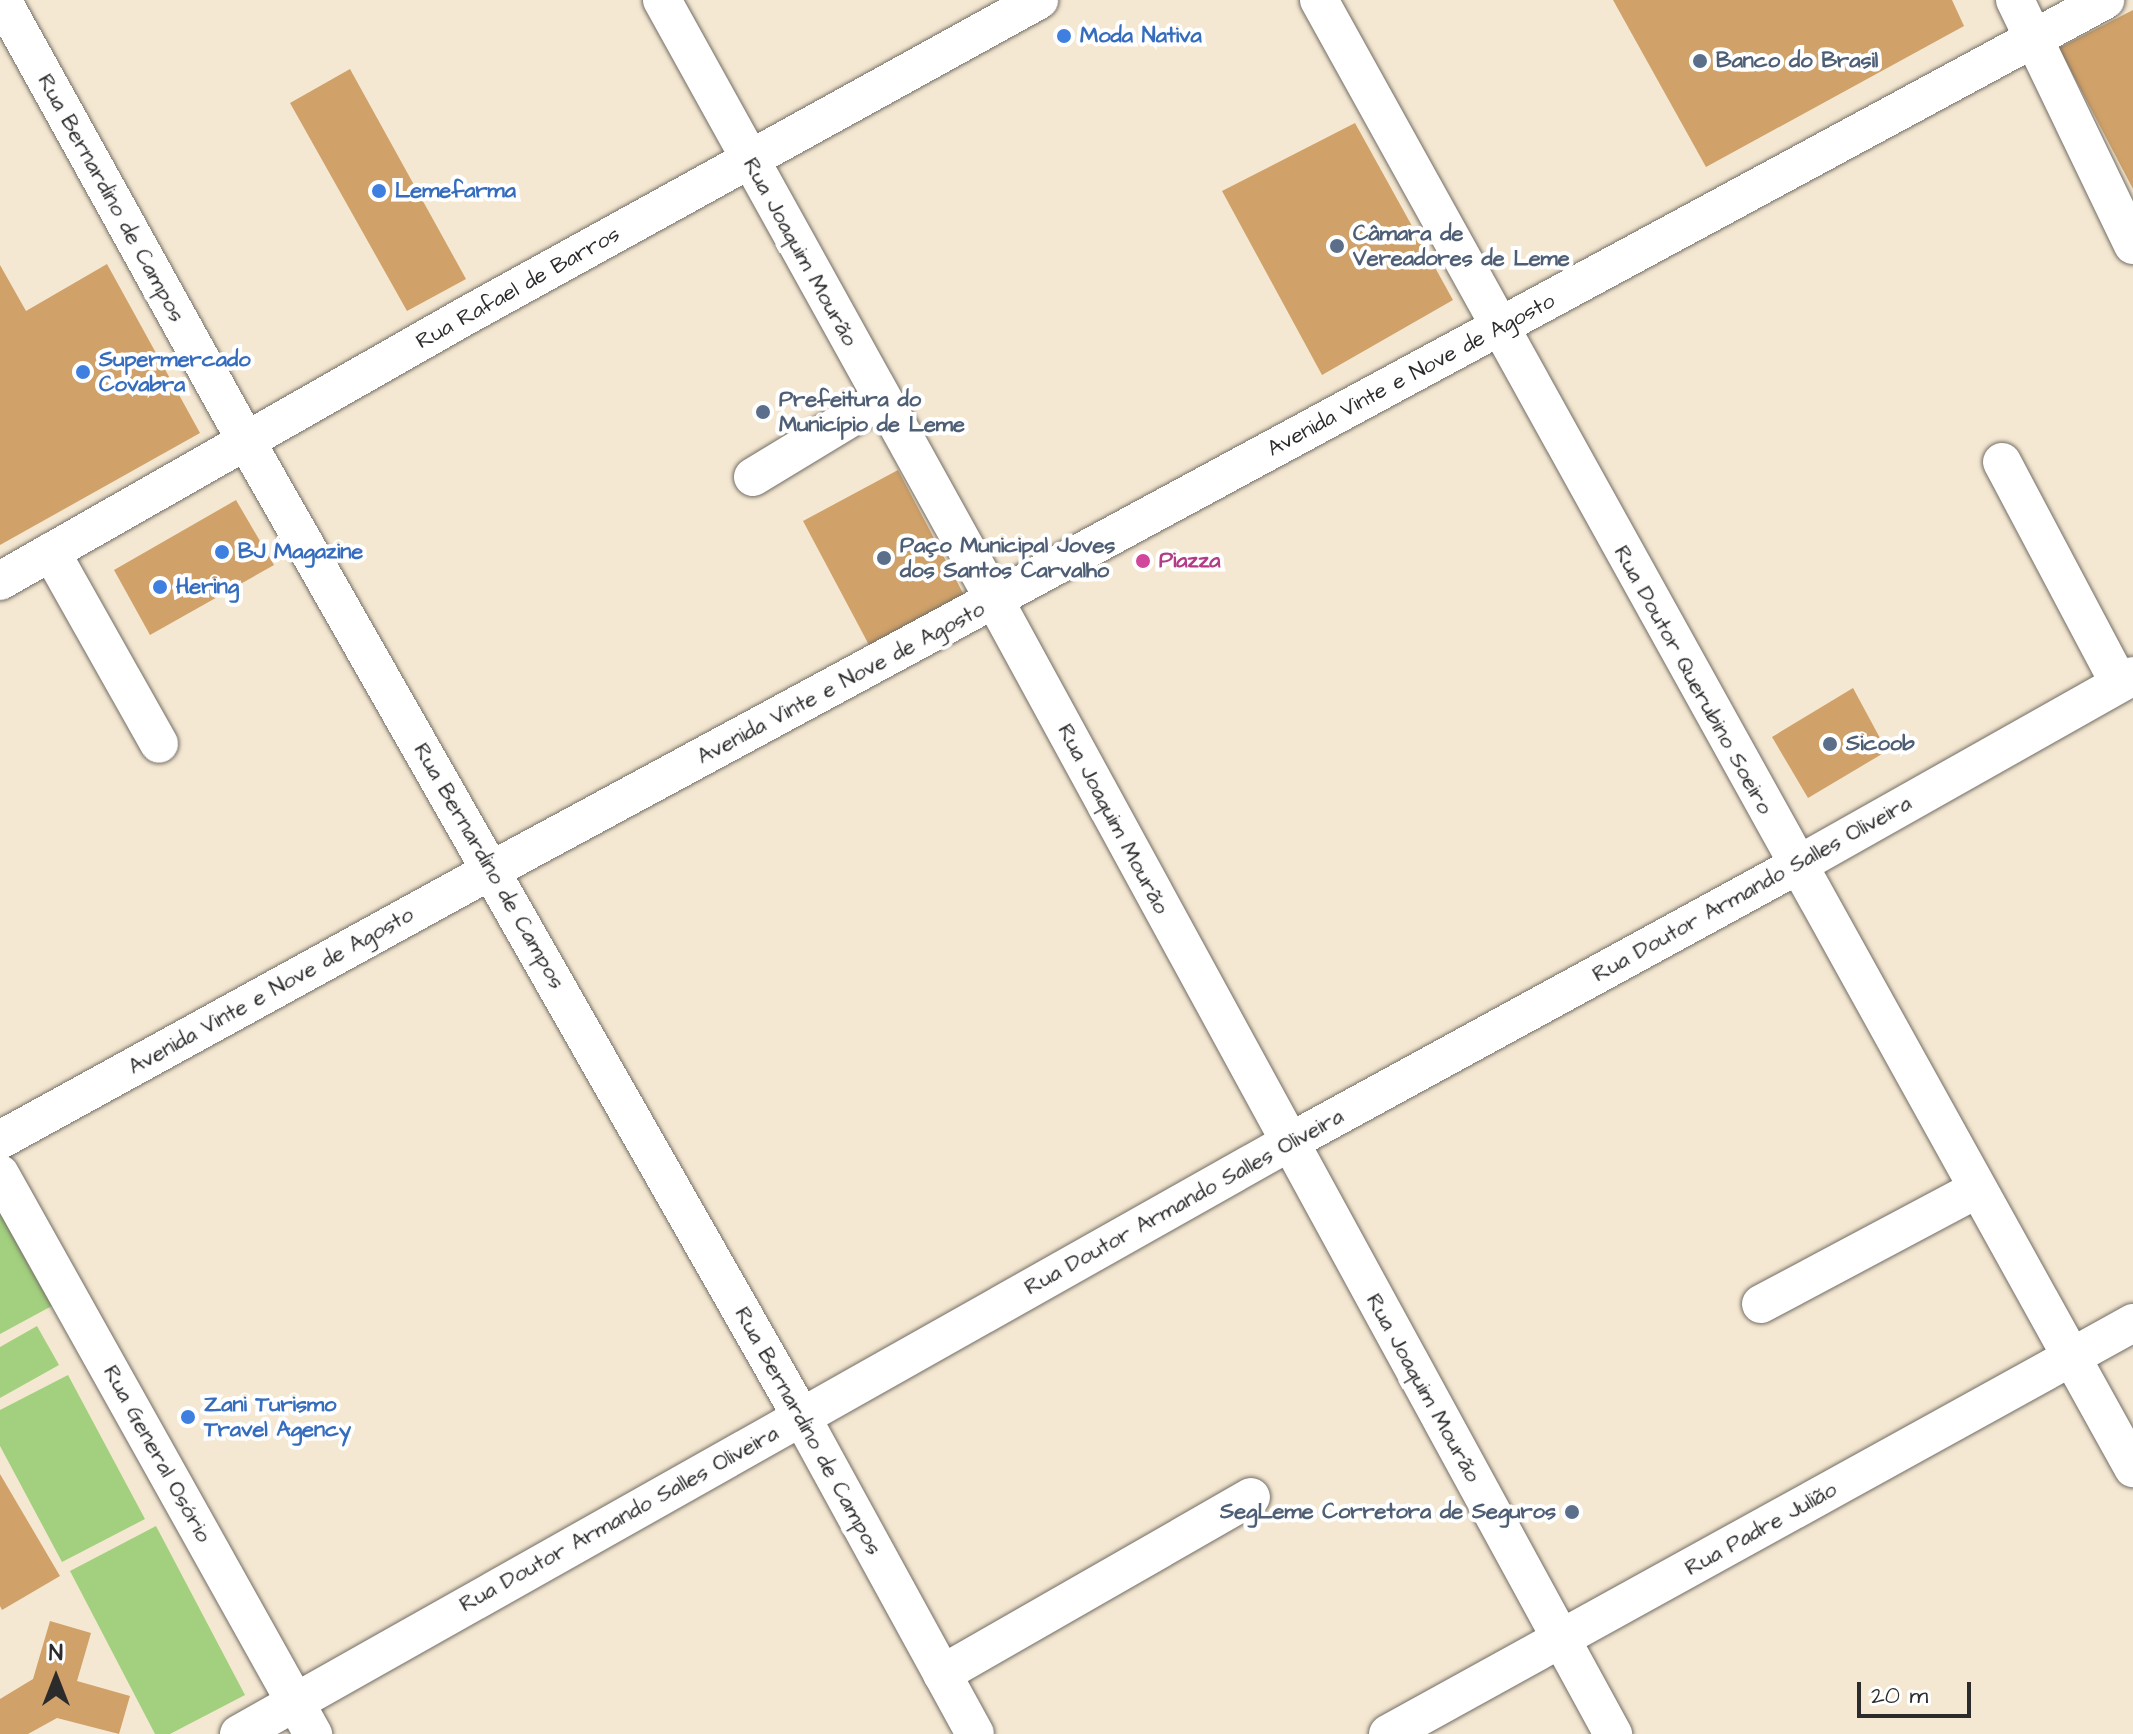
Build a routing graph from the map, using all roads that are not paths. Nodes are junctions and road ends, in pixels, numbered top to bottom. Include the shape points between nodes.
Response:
1 (2, 0) edge
2 (662, 0) edge
3 (1039, 0) edge
4 (1319, 0) edge
5 (2015, 0) edge
6 (2105, 0) edge
7 (2033, 39) junction
8 (749, 159) junction
9 (2133, 245) edge
10 (1498, 328) junction
11 (882, 399) junction
12 (246, 441) junction
13 (2002, 462) dead end
14 (753, 477) dead end
15 (51, 552) junction
16 (0, 581) edge
17 (995, 601) junction
18 (2126, 680) edge
19 (159, 744) dead end
20 (1796, 866) junction
21 (492, 870) junction
22 (0, 1140) edge
23 (1288, 1143) junction
24 (0, 1174) edge
25 (1977, 1189) junction
26 (1761, 1304) dead end
27 (2133, 1323) edge
28 (2071, 1358) junction
29 (801, 1416) junction
30 (2133, 1468) edge
31 (1251, 1497) dead end
32 (1562, 1640) junction
33 (942, 1674) junction
34 (304, 1718) edge
35 (239, 1734) edge
36 (975, 1734) edge
37 (1388, 1734) edge
38 (1613, 1734) edge

1 - 12 street, Rua Bernardino de Campos
2 - 8 street, Rua Joaquim Mourão
3 - 8 street, Rua Rafael de Barros
4 - 10 street, Rua Doutor Querubino Soeiro
5 - 7 street
6 - 7 street, Avenida Vinte e Nove de Agosto
7 - 9 street
7 - 10 street, Avenida Vinte e Nove de Agosto
8 - 11 street, Rua Joaquim Mourão
8 - 12 street, Rua Rafael de Barros
10 - 17 street, Avenida Vinte e Nove de Agosto
10 - 20 street, Rua Doutor Querubino Soeiro
11 - 14 street
11 - 17 street, Rua Joaquim Mourão
12 - 15 street, Rua Rafael de Barros
12 - 21 street, Rua Bernardino de Campos
13 - 18 street
15 - 16 street, Rua Rafael de Barros
15 - 19 street
17 - 21 street, Avenida Vinte e Nove de Agosto
17 - 23 street, Rua Joaquim Mourão
18 - 20 street, Rua Doutor Armando Salles Oliveira
20 - 23 street, Rua Doutor Armando Salles Oliveira
20 - 25 street, Rua Doutor Querubino Soeiro
21 - 22 street, Avenida Vinte e Nove de Agosto
21 - 29 street, Rua Bernardino de Campos
23 - 29 street, Rua Doutor Armando Salles Oliveira
23 - 32 street, Rua Joaquim Mourão
24 - 34 street, Rua General Osório
25 - 26 street
25 - 28 street, Rua Doutor Querubino Soeiro
27 - 28 street, Rua Padre Julião
28 - 30 street, Rua Doutor Querubino Soeiro
28 - 32 street, Rua Padre Julião
29 - 33 street, Rua Bernardino de Campos
29 - 34 street, Rua Doutor Armando Salles Oliveira
31 - 33 street
32 - 37 street, Rua Padre Julião
32 - 38 street, Rua Joaquim Mourão
33 - 36 street, Rua Bernardino de Campos
34 - 35 street, Rua Doutor Armando Salles Oliveira

